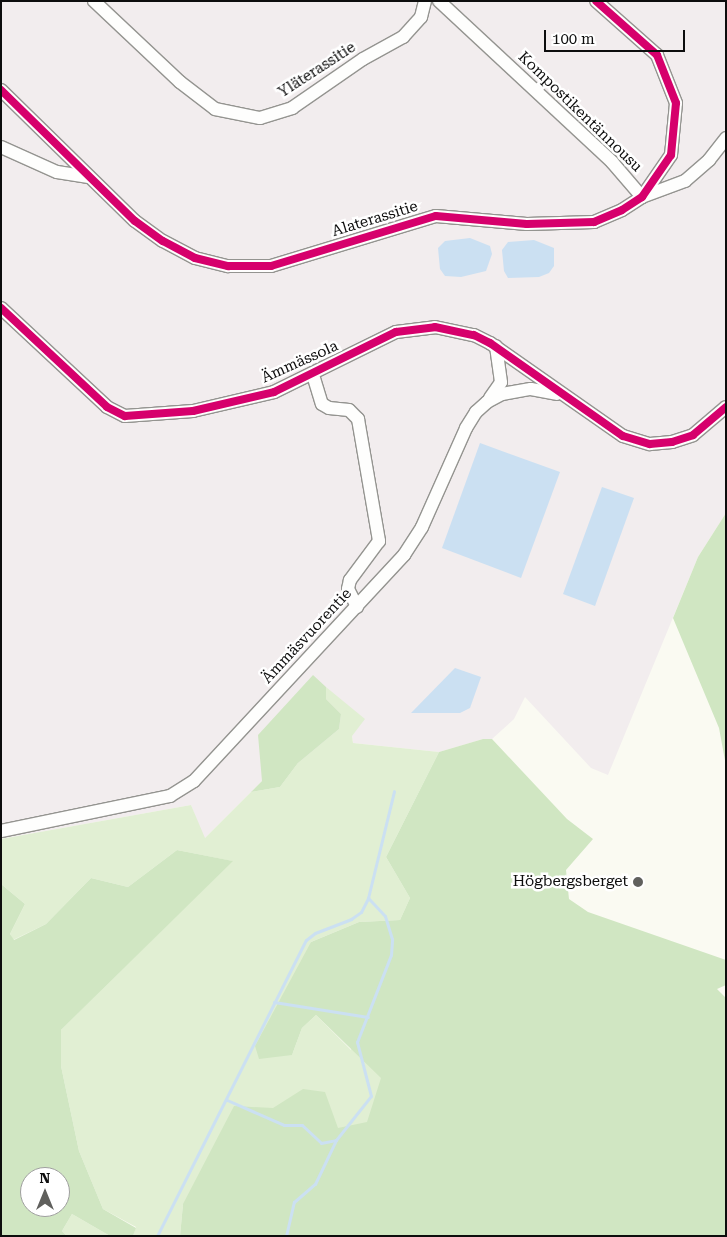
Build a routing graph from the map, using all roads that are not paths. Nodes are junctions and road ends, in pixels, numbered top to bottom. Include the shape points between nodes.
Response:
1 (94, 1) edge
2 (425, 1) edge
3 (439, 1) edge
4 (596, 1) edge
5 (1, 90) edge
6 (726, 138) edge
7 (1, 147) edge
8 (89, 177) junction
9 (642, 197) junction
10 (1, 308) edge
11 (496, 346) junction
12 (314, 375) junction
13 (566, 398) junction
14 (486, 402) junction
15 (726, 406) edge
16 (357, 607) junction
17 (1, 831) edge

1 - 2 street, Yläterassitie via 180,82 216,109 260,118 292,108 363,59 402,37 421,17
3 - 9 street, Kompostikentännousu via 612,162
4 - 9 street, Alaterassitie via 658,55 676,103 671,155
5 - 8 street, Alaterassitie via 42,126
6 - 9 street via 709,160 685,181
7 - 8 street via 57,172
8 - 9 street, Alaterassitie via 162,241 195,258 228,266 271,266 436,216 527,224 594,222
10 - 12 street, Ämmässola via 107,407 126,416 192,411 274,392
11 - 12 street, Ämmässola via 474,335 452,330 416,328 379,339
11 - 13 street, Ämmässola
11 - 14 street, Ämmäsvuorentie via 501,382
12 - 16 street via 322,404 349,410 358,419 379,541 350,580 348,589
13 - 14 street via 546,390 531,389 502,394
13 - 15 street via 623,436 650,444 672,442 693,435
14 - 16 street, Ämmäsvuorentie via 466,428 422,527 404,555
16 - 17 street, Ämmäsvuorentie via 194,781 170,796

